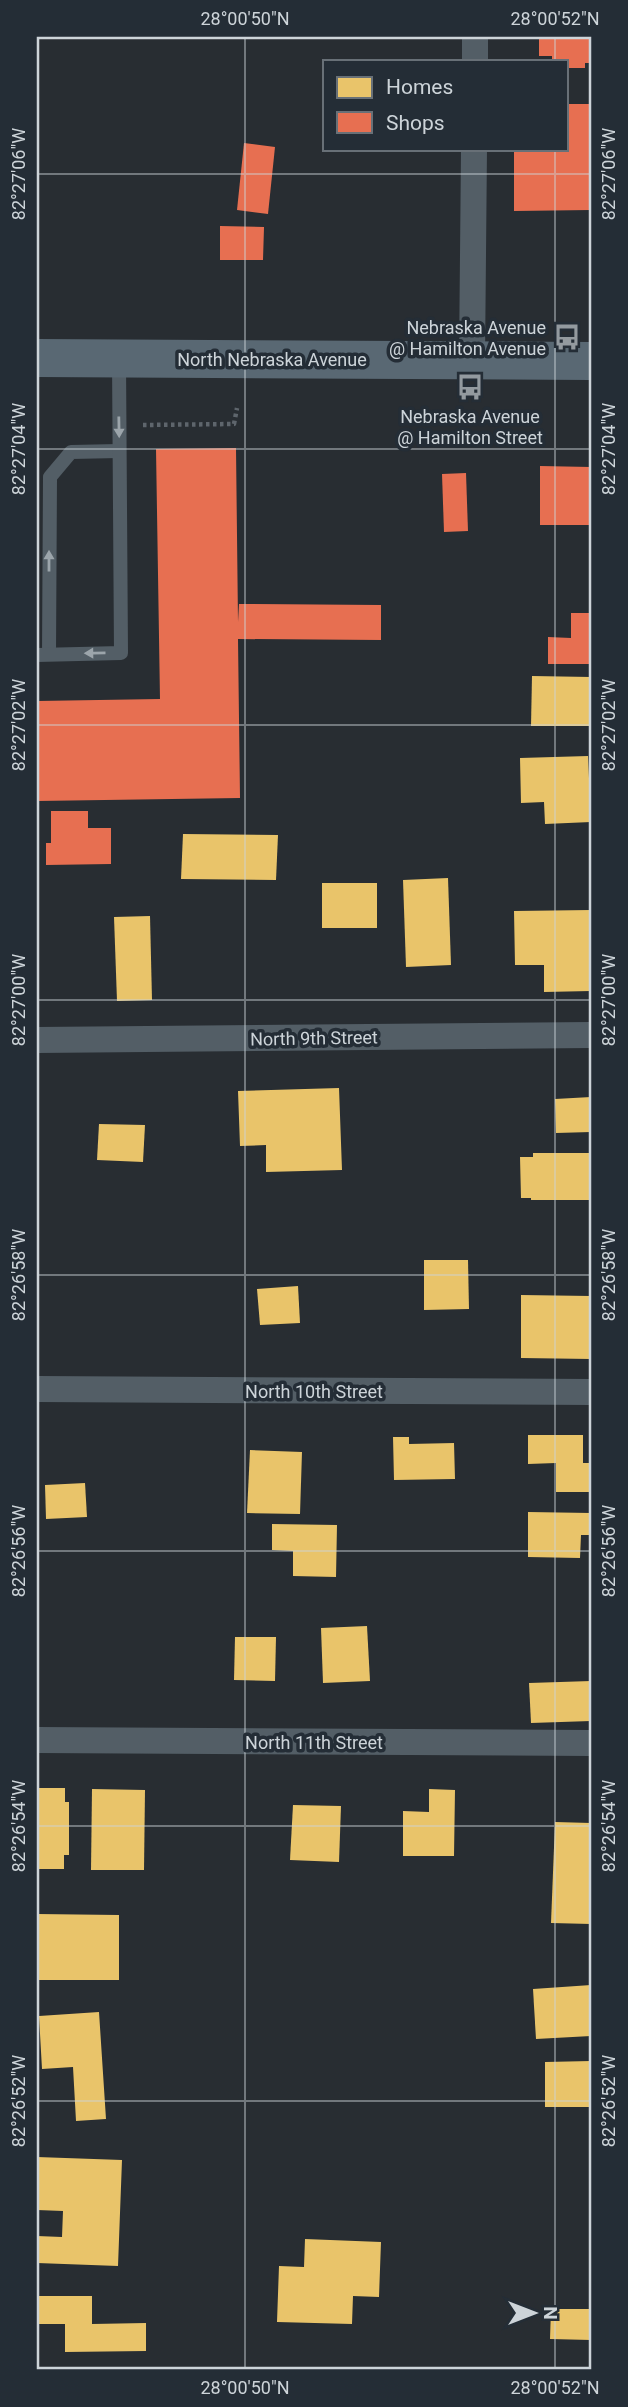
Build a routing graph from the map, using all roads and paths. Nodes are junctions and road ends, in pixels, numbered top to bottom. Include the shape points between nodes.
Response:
1 (475, 37) edge
2 (475, 60) edge
3 (474, 150) edge
4 (37, 358) edge
5 (119, 358) junction
6 (472, 360) junction
7 (591, 361) edge
8 (237, 408) dead end
9 (135, 425) dead end
10 (119, 452) junction
11 (43, 654) edge
12 (591, 1035) edge
13 (37, 1040) edge
14 (37, 1389) edge
15 (591, 1392) edge
16 (37, 1740) edge
17 (591, 1743) edge

1 - 2 street
3 - 6 street
4 - 5 main road, North Nebraska Avenue
5 - 6 main road, North Nebraska Avenue
5 -> 10 lane
6 - 7 main road, North Nebraska Avenue
8 - 9 path via 234,424
11 -> 10 lane via 50,477 71,453
10 -> 11 lane via 121,653
12 - 13 street, North 9th Street
14 - 15 street, North 10th Street
16 - 17 street, North 11th Street

